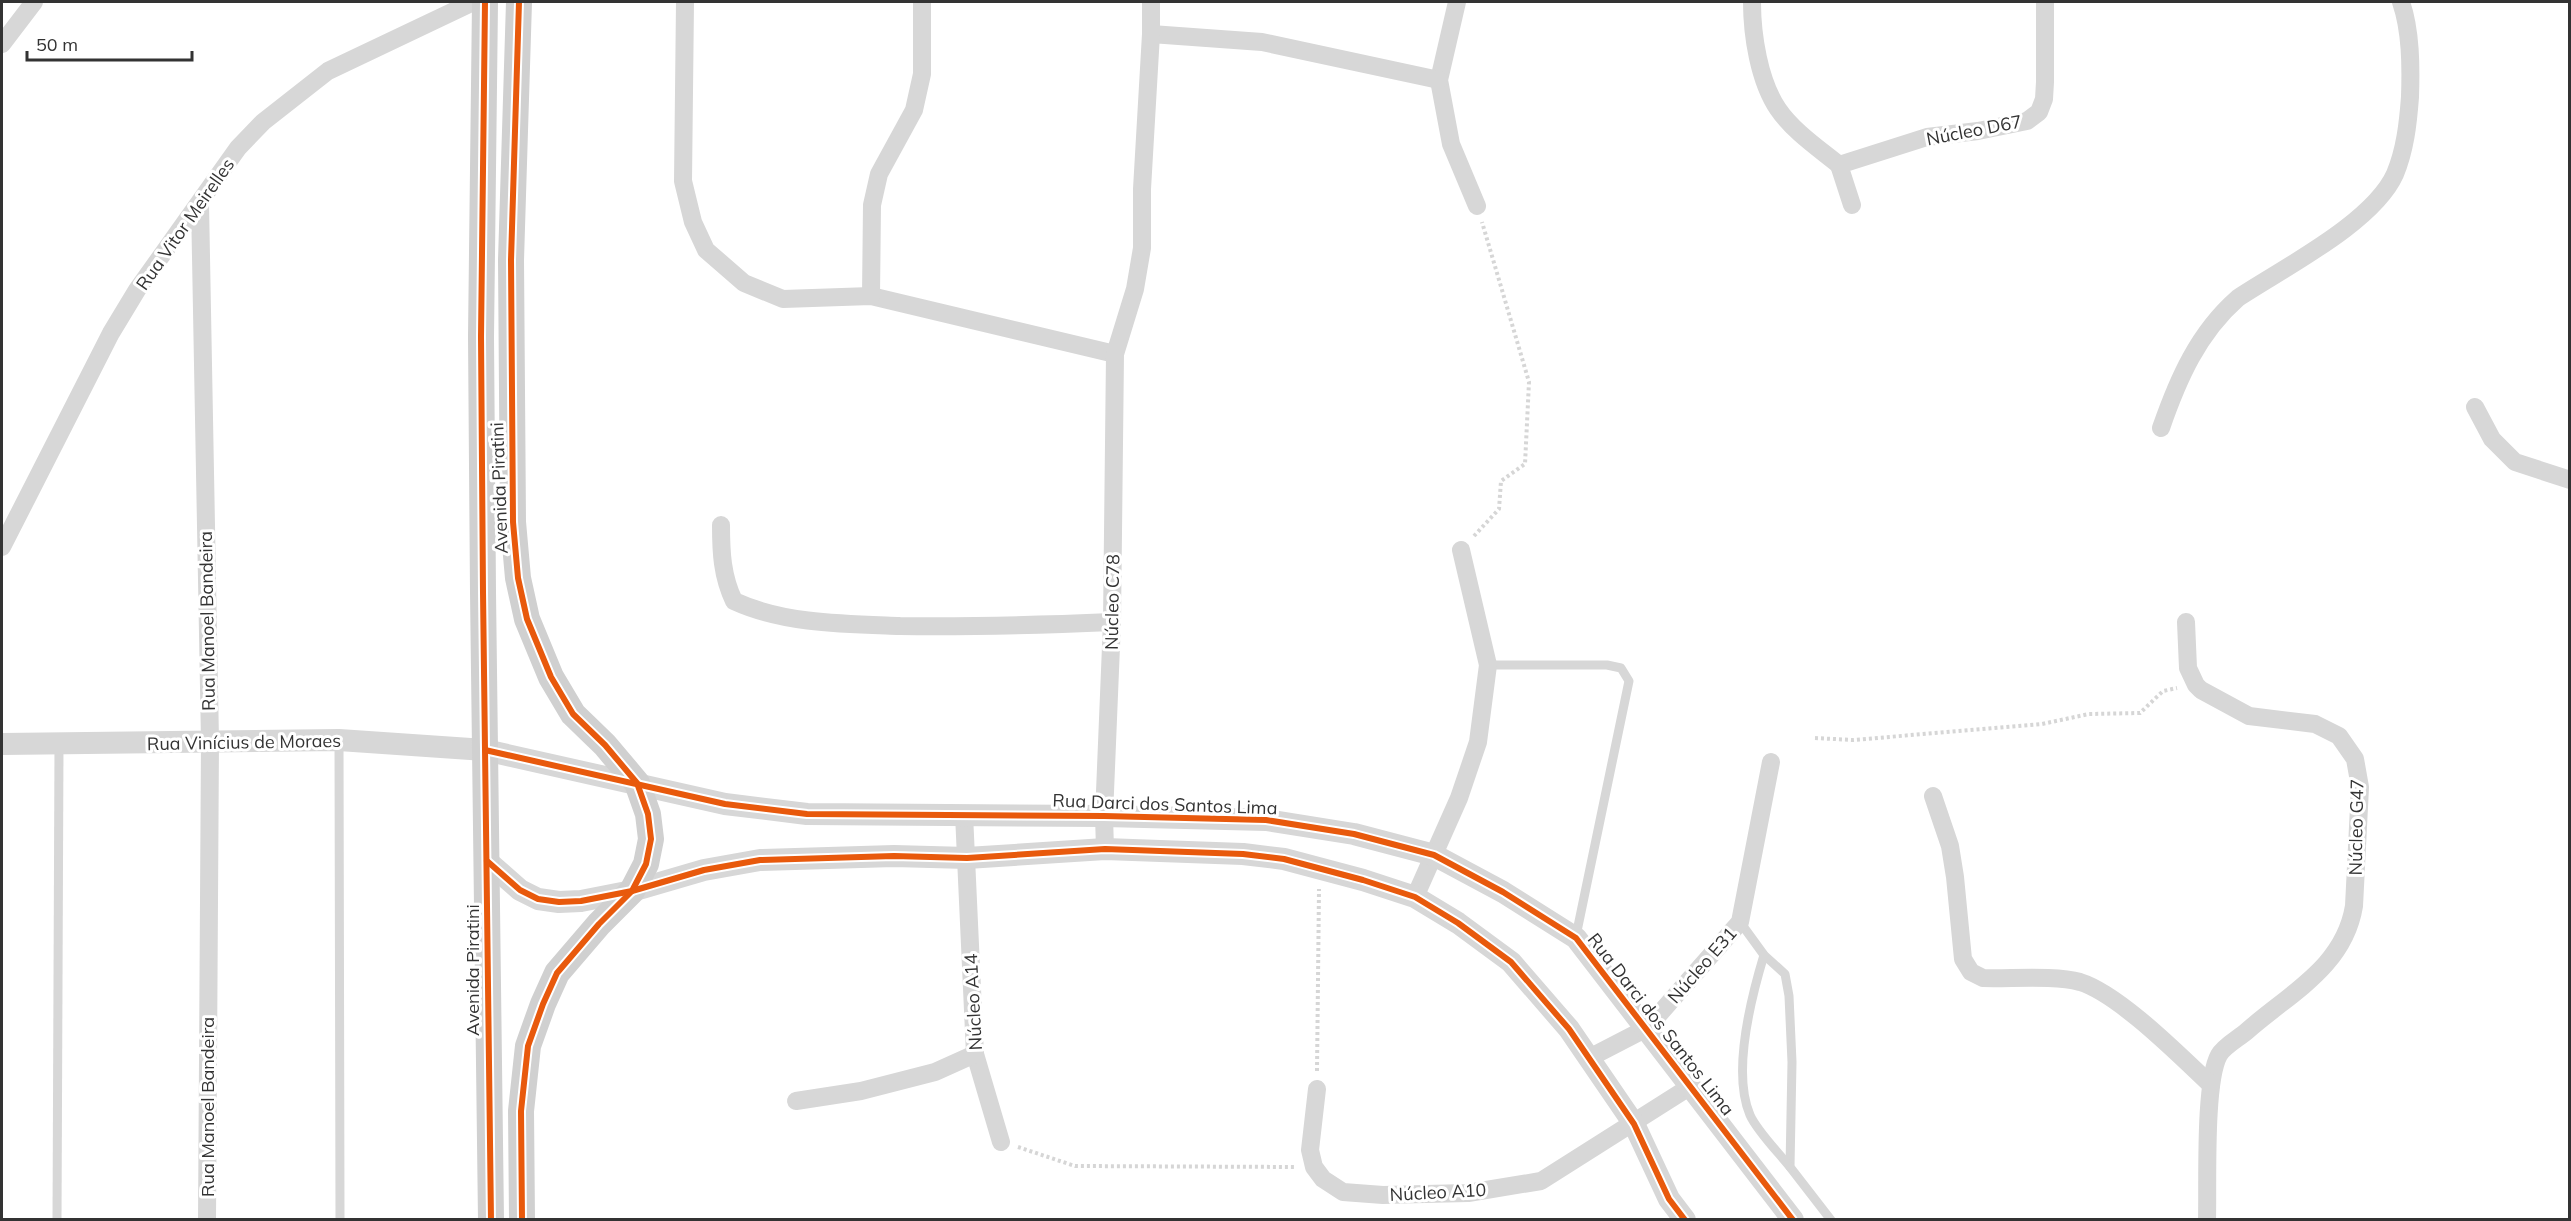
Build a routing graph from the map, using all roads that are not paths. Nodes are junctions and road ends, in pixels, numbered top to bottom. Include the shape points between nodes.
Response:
1 (34, 2) edge
2 (473, 2) edge
3 (485, 2) edge
4 (519, 2) edge
5 (686, 2) edge
6 (922, 2) edge
7 (1151, 2) edge
8 (1457, 2) edge
9 (1752, 2) edge
10 (2045, 2) edge
11 (2401, 2) edge
12 (1151, 34) junction
13 (2, 44) edge
14 (1439, 80) junction
15 (1839, 165) junction
16 (200, 203) junction
17 (1851, 205) dead end
18 (1477, 206) road end
19 (871, 296) junction
20 (1115, 354) junction
21 (2475, 406) dead end
22 (2161, 428) dead end
23 (2570, 480) edge
24 (721, 525) dead end
25 (2, 547) edge
26 (1461, 550) road end
27 (1112, 622) junction
28 (2186, 622) dead end
29 (1488, 666) junction
30 (339, 740) junction
31 (210, 741) junction
32 (2, 744) edge
33 (59, 744) junction
34 (485, 750) junction
35 (1771, 762) dead end
36 (637, 783) junction
37 (1933, 795) dead end
38 (964, 814) junction
39 (1104, 816) junction
40 (1105, 849) junction
41 (1434, 855) junction
42 (967, 858) junction
43 (487, 861) junction
44 (632, 891) junction
45 (1415, 897) junction
46 (1740, 922) junction
47 (1576, 938) junction
48 (1764, 955) junction
49 (1647, 1028) junction
50 (975, 1054) junction
51 (1589, 1058) junction
52 (2211, 1085) junction
53 (1691, 1086) junction
54 (1317, 1089) road end
55 (796, 1101) dead end
56 (1634, 1124) junction
57 (1001, 1142) road end
58 (1790, 1167) junction
59 (1669, 1209) edge
60 (57, 1220) edge
61 (207, 1220) edge
62 (340, 1220) edge
63 (491, 1220) edge
64 (522, 1220) edge
65 (1685, 1220) edge
66 (1793, 1220) edge
67 (1831, 1220) edge
68 (2206, 1220) edge

1 - 13 street
2 - 16 street, Rua Vitor Meirelles via 328,71 263,122 238,148
3 - 34 main road, Avenida Piratini via 482,348
4 - 36 main road, Avenida Piratini via 511,260 513,522 518,578 527,619 551,678 573,714
5 - 19 street via 684,181 693,222 706,250 744,283 783,299
6 - 19 street via 922,74 914,110 879,174 872,206
7 - 12 street, Núcleo C78
8 - 14 street
9 - 15 street via 1760,68 1777,108 1804,137
10 - 15 street, Núcleo D67 via 2045,82 2039,112 2027,121 1927,137
11 - 22 street via 2409,46 2410,83 2404,148 2394,176 2351,226 2222,312 2188,362
12 - 14 street via 1262,42
12 - 20 street, Núcleo C78 via 1142,248 1135,289
14 - 18 street via 1451,144
15 - 17 street
16 - 25 street, Rua Vitor Meirelles via 111,333
16 - 31 street, Rua Manoel Bandeira
19 - 20 street
20 - 27 street, Núcleo C78
21 - 23 street via 2492,439 2515,462
24 - 27 street via 721,560 728,588 734,601 758,612 845,624 979,627
26 - 29 street
27 - 39 street, Núcleo C78
28 - 52 street, Núcleo G47 via 2188,668 2196,685 2249,716 2316,724 2339,736 2355,759 2360,788 2352,921 2336,954 2320,972 2219,1054
29 - 41 street via 1478,742
29 - 47 lane via 1607,665 1621,668 1629,681
30 - 31 street, Rua Vinícius de Moraes
30 - 34 street, Rua Vinícius de Moraes
30 - 62 lane
31 - 33 street, Rua Vinícius de Moraes
31 - 61 street, Rua Manoel Bandeira
32 - 33 street, Rua Vinícius de Moraes
33 - 60 lane
34 - 36 street, Rua Darci dos Santos Lima
34 - 43 main road, Avenida Piratini
35 - 46 street, Núcleo E31
36 - 38 street, Rua Darci dos Santos Lima via 725,804 807,814
36 - 44 main road, Avenida Piratini via 648,814 651,839 646,864
37 - 52 street via 1950,846 1963,959 1971,972 1983,978 2072,981 2090,986 2150,1029
38 - 39 street, Rua Darci dos Santos Lima
38 - 42 street, Núcleo A14
39 - 40 street, Núcleo C78
39 - 41 street, Rua Darci dos Santos Lima via 1266,820 1354,834
40 - 42 street
40 - 45 street via 1284,859
41 - 45 street
41 - 47 street, Rua Darci dos Santos Lima
42 - 44 street via 760,860 704,870
42 - 50 street, Núcleo A14
43 - 44 street via 520,890 538,899 581,901
43 - 63 main road, Avenida Piratini
44 - 64 main road, Avenida Piratini via 557,972 528,1046 521,1111
45 - 51 street via 1511,962 1546,1000
46 - 48 lane
46 - 49 street, Núcleo E31
47 - 49 street, Rua Darci dos Santos Lima
48 - 58 lane via 1785,974 1789,996
48 - 58 lane via 1750,1002 1744,1096 1750,1117
49 - 51 street, Núcleo E31
49 - 53 street, Rua Darci dos Santos Lima
50 - 55 street via 935,1072 861,1091
50 - 57 street, Núcleo A14
51 - 56 street
52 - 68 street, Núcleo G47
53 - 56 street, Núcleo A10
53 - 66 street, Rua Darci dos Santos Lima
54 - 56 street, Núcleo A10 via 1310,1150 1314,1167 1323,1179 1343,1192 1468,1193 1541,1181
56 - 59 street
58 - 67 lane
59 - 65 street

